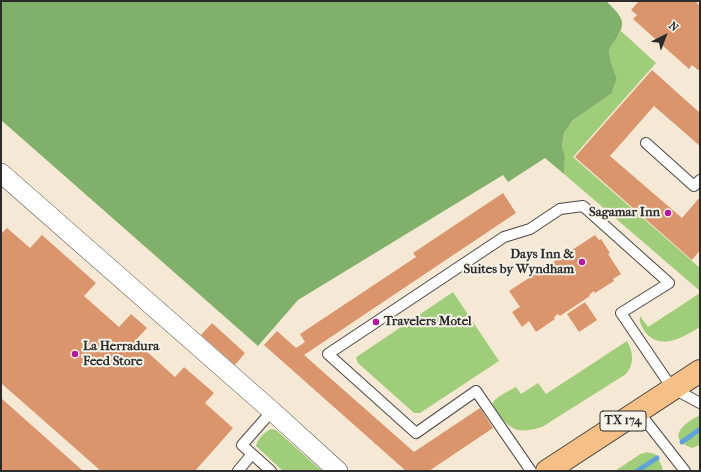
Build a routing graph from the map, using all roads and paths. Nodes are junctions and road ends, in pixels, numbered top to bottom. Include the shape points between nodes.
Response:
1 (646, 143) dead end
2 (1, 173) edge
3 (700, 180) edge
4 (700, 371) edge
5 (672, 388) junction
6 (700, 403) edge
7 (272, 411) junction
8 (638, 411) junction
9 (252, 454) junction
10 (238, 471) edge
11 (270, 471) edge
12 (338, 471) edge
13 (531, 471) edge
14 (547, 471) edge
15 (685, 471) edge

1 - 3 lane via 694,186
2 - 7 street
4 - 5 main road, TX 174
5 - 6 lane
5 - 8 main road, TX 174
5 - 13 lane via 621,314 669,283 583,206 560,209 530,229 504,237 328,354 416,433 476,391
7 - 9 lane via 242,444
7 - 12 street
8 - 14 main road, TX 174
8 - 15 lane
9 - 10 lane
9 - 11 lane

